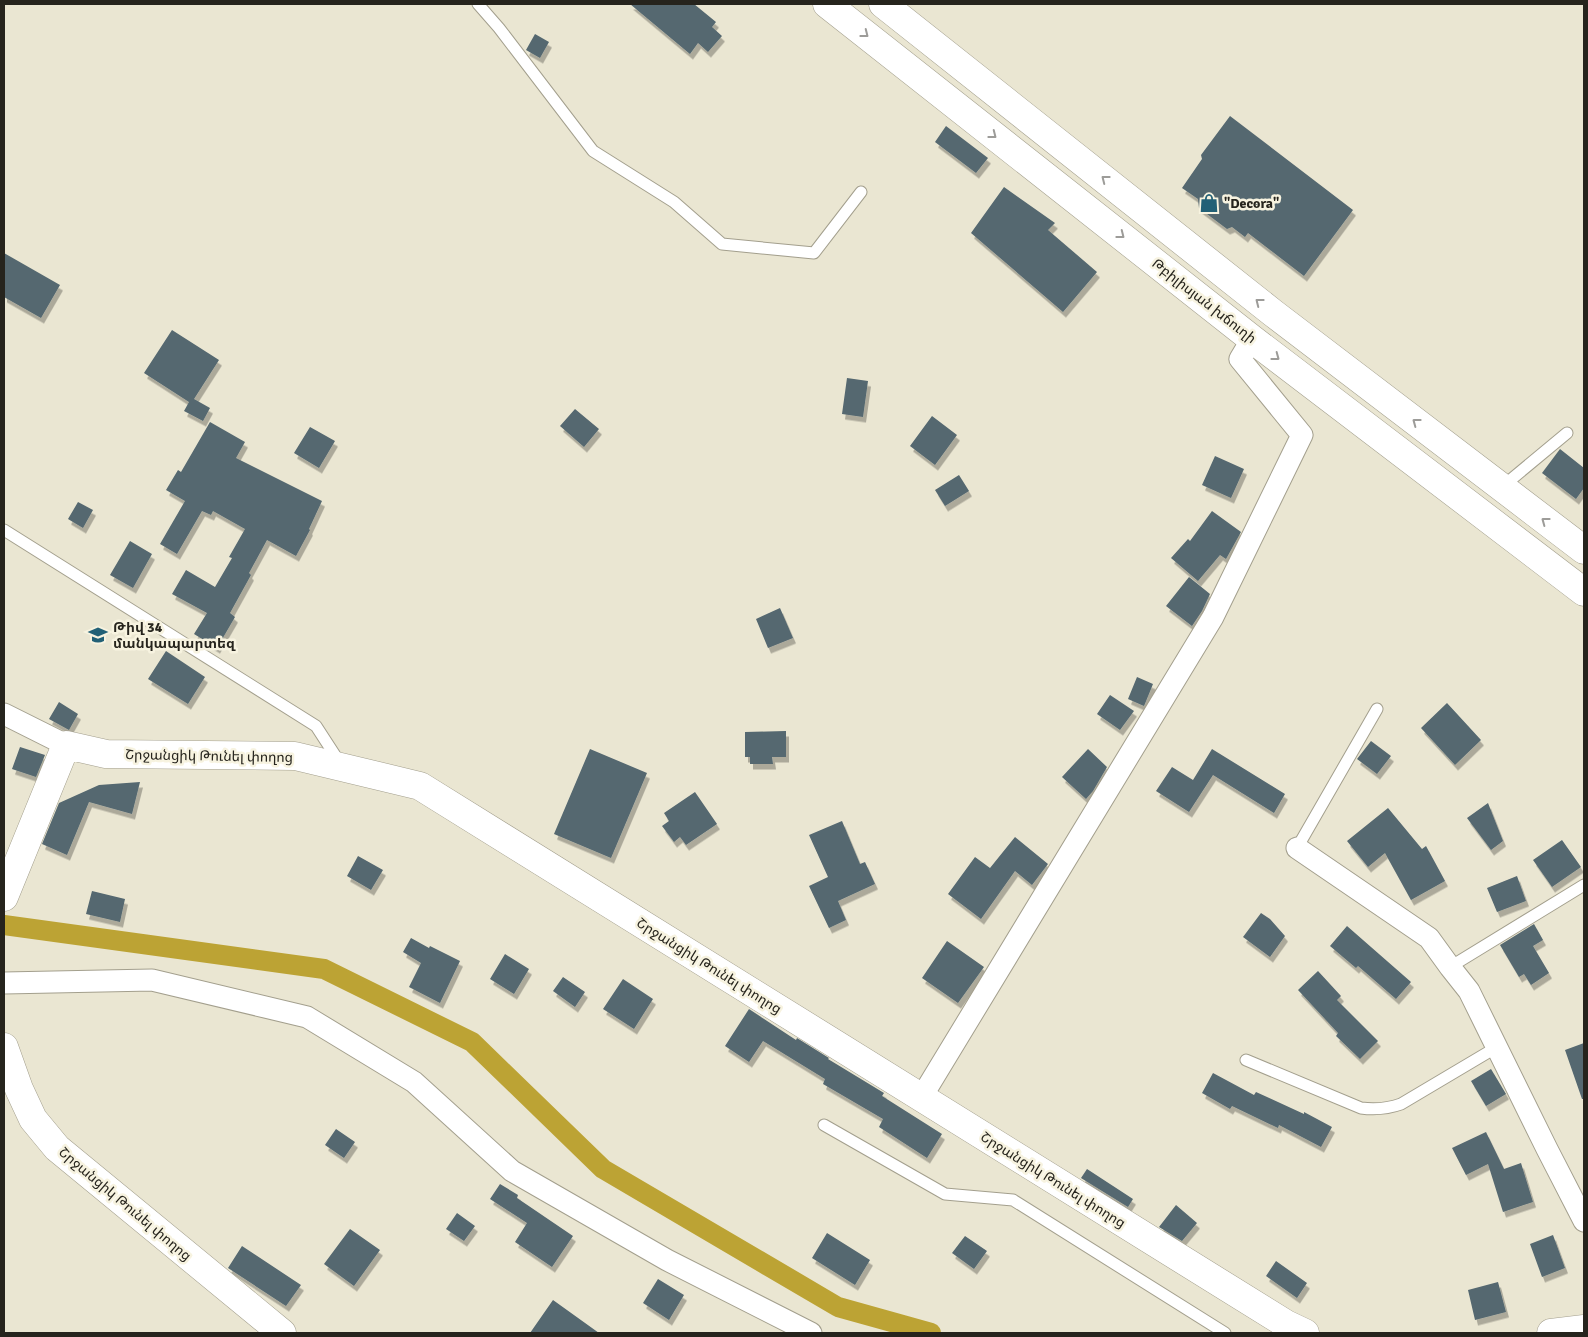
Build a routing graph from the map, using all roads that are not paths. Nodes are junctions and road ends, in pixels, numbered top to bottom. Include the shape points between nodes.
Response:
1 (478, 4) edge
2 (827, 4) edge
3 (883, 4) edge
4 (861, 192) dead end
5 (1252, 339) junction
6 (1567, 433) dead end
7 (1502, 487) junction
8 (4, 530) edge
9 (1584, 550) edge
10 (1584, 592) edge
11 (1377, 709) dead end
12 (4, 714) edge
13 (66, 746) junction
14 (344, 768) junction
15 (1297, 848) joint
16 (1584, 885) edge
17 (4, 897) edge
18 (1450, 966) junction
19 (4, 983) edge
20 (4, 1047) edge
21 (1497, 1047) junction
22 (1246, 1060) dead end
23 (922, 1098) junction
24 (824, 1125) dead end
25 (1584, 1221) edge
26 (1584, 1329) edge
27 (282, 1333) edge
28 (811, 1333) edge
29 (1225, 1333) edge
30 (1305, 1333) edge
31 (1551, 1333) edge
32 (1583, 1333) edge

1 - 4 lane via 593,151 674,202 722,244 814,253
2 -> 5 street, Թբիլիսյան խճուղի
7 -> 3 street via 1273,313
5 -> 10 street, Թբիլիսյան խճուղի
5 - 23 street via 1240,359 1302,435 1213,617
6 - 7 lane
9 -> 7 street
8 - 14 lane via 316,726
11 - 15 lane
12 - 13 street, Շրջանցիկ Թունել փողոց
13 - 14 street, Շրջանցիկ Թունել փողոց via 106,754 295,756
13 - 17 street
14 - 23 street, Շրջանցիկ Թունել փողոց via 420,786
15 - 18 street via 1429,938
16 - 18 lane
18 - 21 street via 1469,991
19 - 28 street via 152,980 307,1017 414,1082 512,1171 667,1260
20 - 27 street, Շրջանցիկ Թունել փողոց via 15,1090 57,1148
21 - 22 lane via 1401,1104 1374,1110 1361,1108
21 - 25 street
23 - 30 street, Շրջանցիկ Թունել փողոց
24 - 29 lane via 945,1194 1013,1200
26 - 31 street
26 - 32 lane

